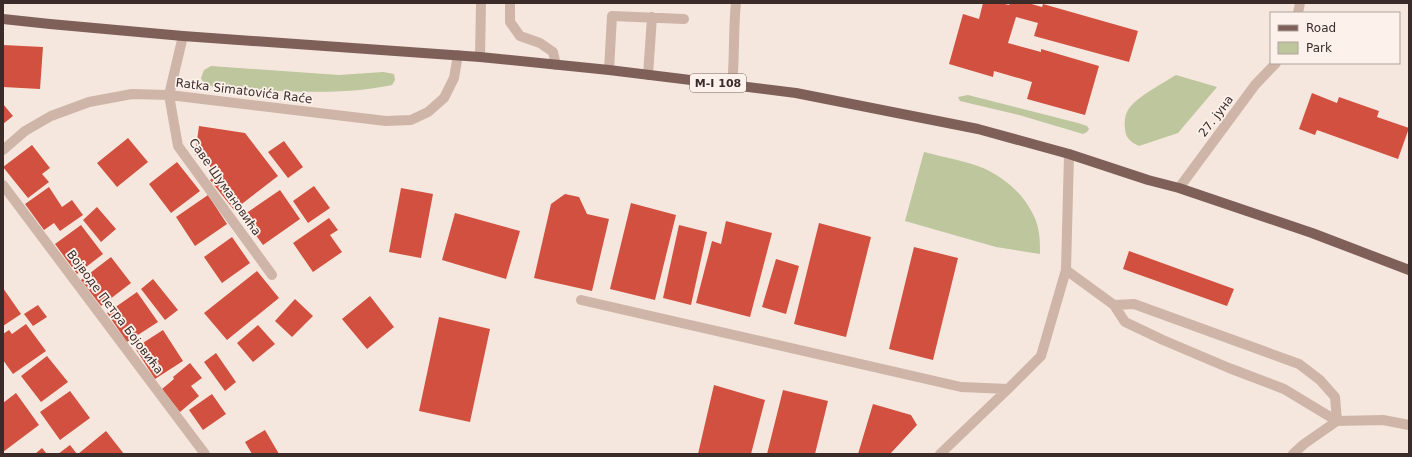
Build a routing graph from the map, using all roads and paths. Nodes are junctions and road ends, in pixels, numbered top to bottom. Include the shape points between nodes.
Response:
1 (481, 3) edge
2 (510, 3) edge
3 (736, 3) edge
4 (652, 17) junction
5 (3, 19) edge
6 (684, 19) dead end
7 (183, 36) junction
8 (458, 56) junction
9 (480, 58) junction
10 (1275, 64) edge
11 (556, 65) junction
12 (609, 70) junction
13 (648, 75) junction
14 (732, 84) junction
15 (169, 95) junction
16 (3, 150) edge
17 (1069, 154) junction
18 (3, 185) edge
19 (1179, 188) junction
20 (1066, 270) junction
21 (1409, 270) edge
22 (272, 275) dead end
23 (581, 300) dead end
24 (1114, 305) junction
25 (1008, 389) junction
26 (1337, 421) junction
27 (1409, 425) edge
28 (205, 454) edge
29 (940, 454) edge
30 (1293, 454) edge

1 - 9 street
2 - 11 street via 510,22 520,36 540,43 553,52
3 - 14 street
4 - 6 street
4 - 12 street via 612,16
4 - 13 street
5 - 7 main road, M-I 108
7 - 8 main road, M-I 108
7 - 15 street, Саве Шумановића
8 - 9 main road, M-I 108
8 - 15 street, Ratka Simatovića Raće via 454,78 444,98 428,112 411,120 386,121
9 - 11 main road, M-I 108
10 - 19 street, 27. јуна via 1255,85
11 - 12 main road, M-I 108
12 - 13 main road, M-I 108
13 - 14 main road, M-I 108
14 - 17 main road, M-I 108 via 796,93 978,129
15 - 16 street, Ratka Simatovića Raće via 132,94 89,102 51,116 25,131
15 - 22 street, Саве Шумановића via 178,146
17 - 19 main road, M-I 108
17 - 20 street
18 - 28 street, Војводе Петра Бојовића
19 - 21 main road, M-I 108 via 1312,233
20 - 24 street
20 - 25 street via 1041,356
23 - 25 street via 961,387
24 - 26 street via 1125,322 1284,389
24 - 26 street via 1134,304 1299,364 1320,380 1335,397
25 - 29 street
26 - 27 street via 1383,420
26 - 30 street

